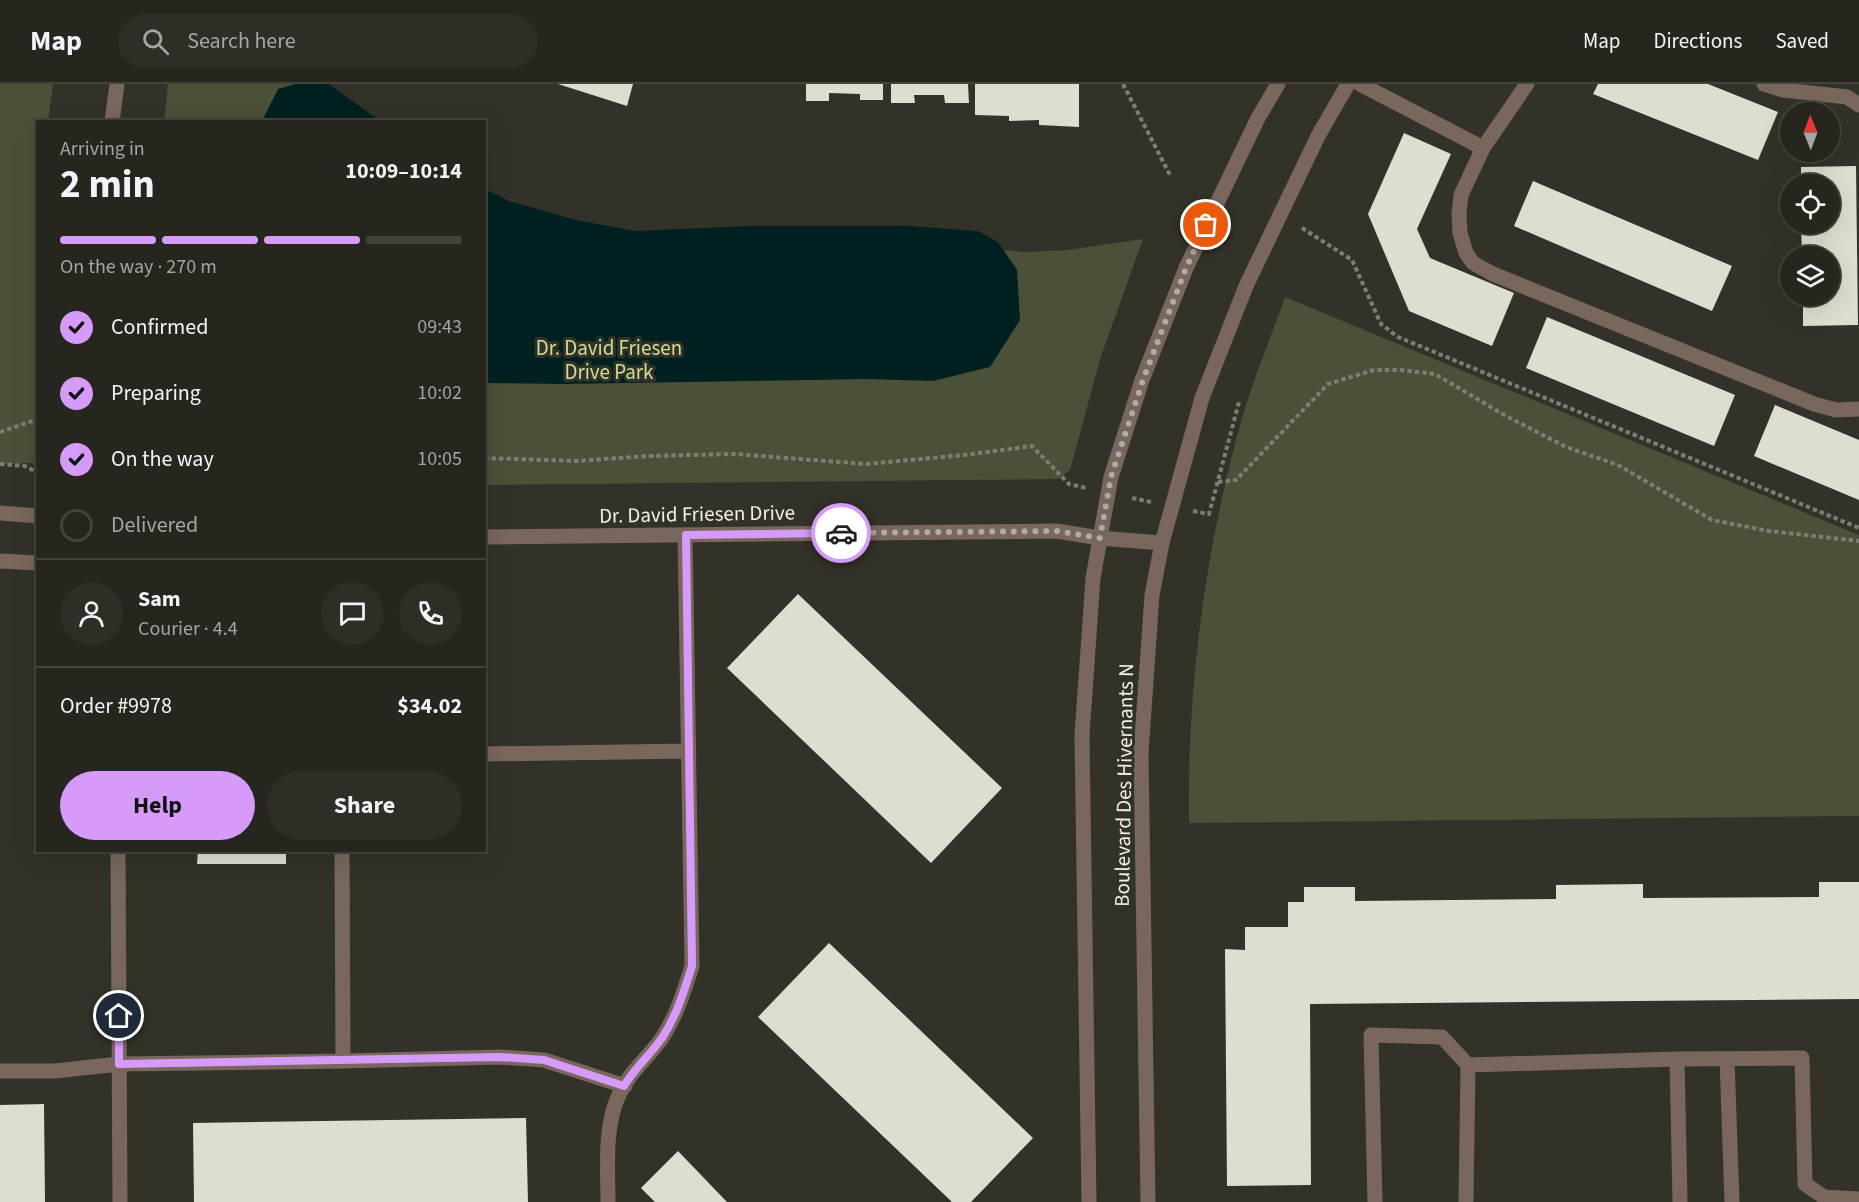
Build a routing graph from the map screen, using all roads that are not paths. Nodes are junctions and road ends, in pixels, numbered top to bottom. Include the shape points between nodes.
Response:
1 (117, 84) edge
2 (1278, 84) edge
3 (1348, 84) edge
4 (1360, 84) edge
5 (1527, 84) edge
6 (1764, 84) edge
7 (1859, 105) edge
8 (112, 120) edge
9 (1483, 148) junction
10 (1859, 409) edge
11 (0, 513) edge
12 (36, 516) edge
13 (686, 535) junction
14 (486, 537) edge
15 (1100, 538) junction
16 (1161, 543) junction
17 (0, 561) edge
18 (36, 563) edge
19 (688, 751) junction
20 (486, 754) edge
21 (118, 852) edge
22 (342, 852) edge
23 (1677, 1059) junction
24 (1727, 1059) junction
25 (343, 1061) junction
26 (119, 1064) junction
27 (1468, 1065) junction
28 (0, 1071) edge
29 (624, 1086) junction
30 (1859, 1199) edge
31 (120, 1202) edge
32 (608, 1202) edge
33 (1089, 1202) edge
34 (1148, 1202) edge
35 (1375, 1202) edge
36 (1467, 1202) edge
37 (1680, 1202) edge
38 (1732, 1202) edge

1 - 8 street
2 - 15 street, Boulevard Des Hivernants N via 1186,268 1111,477
3 - 16 street, Boulevard Des Hivernants N via 1318,136 1245,286 1202,398
4 - 9 street
5 - 9 street
6 - 7 street via 1847,97
9 - 10 street via 1461,195 1459,214 1466,253 1473,263 1814,404 1836,410
11 - 12 street
13 - 14 street, Dr. David Friesen Drive
13 - 15 street, Dr. David Friesen Drive via 1057,531
13 - 19 street
15 - 16 street, Dr. David Friesen Drive
15 - 33 street, Boulevard Des Hivernants N via 1093,578 1082,735
16 - 34 street, Boulevard Des Hivernants N via 1152,595 1141,753
17 - 18 street
19 - 20 street
19 - 29 street via 692,966 680,1006 661,1039
21 - 26 street
22 - 25 street
23 - 24 street
23 - 27 street
23 - 37 street
24 - 30 street via 1802,1058 1805,1184 1824,1197
24 - 38 street
25 - 26 street
25 - 29 street via 500,1057 544,1060
26 - 28 street via 55,1071
26 - 31 street
27 - 35 street via 1442,1037 1371,1035
27 - 36 street
29 - 32 street via 611,1121 607,1148

